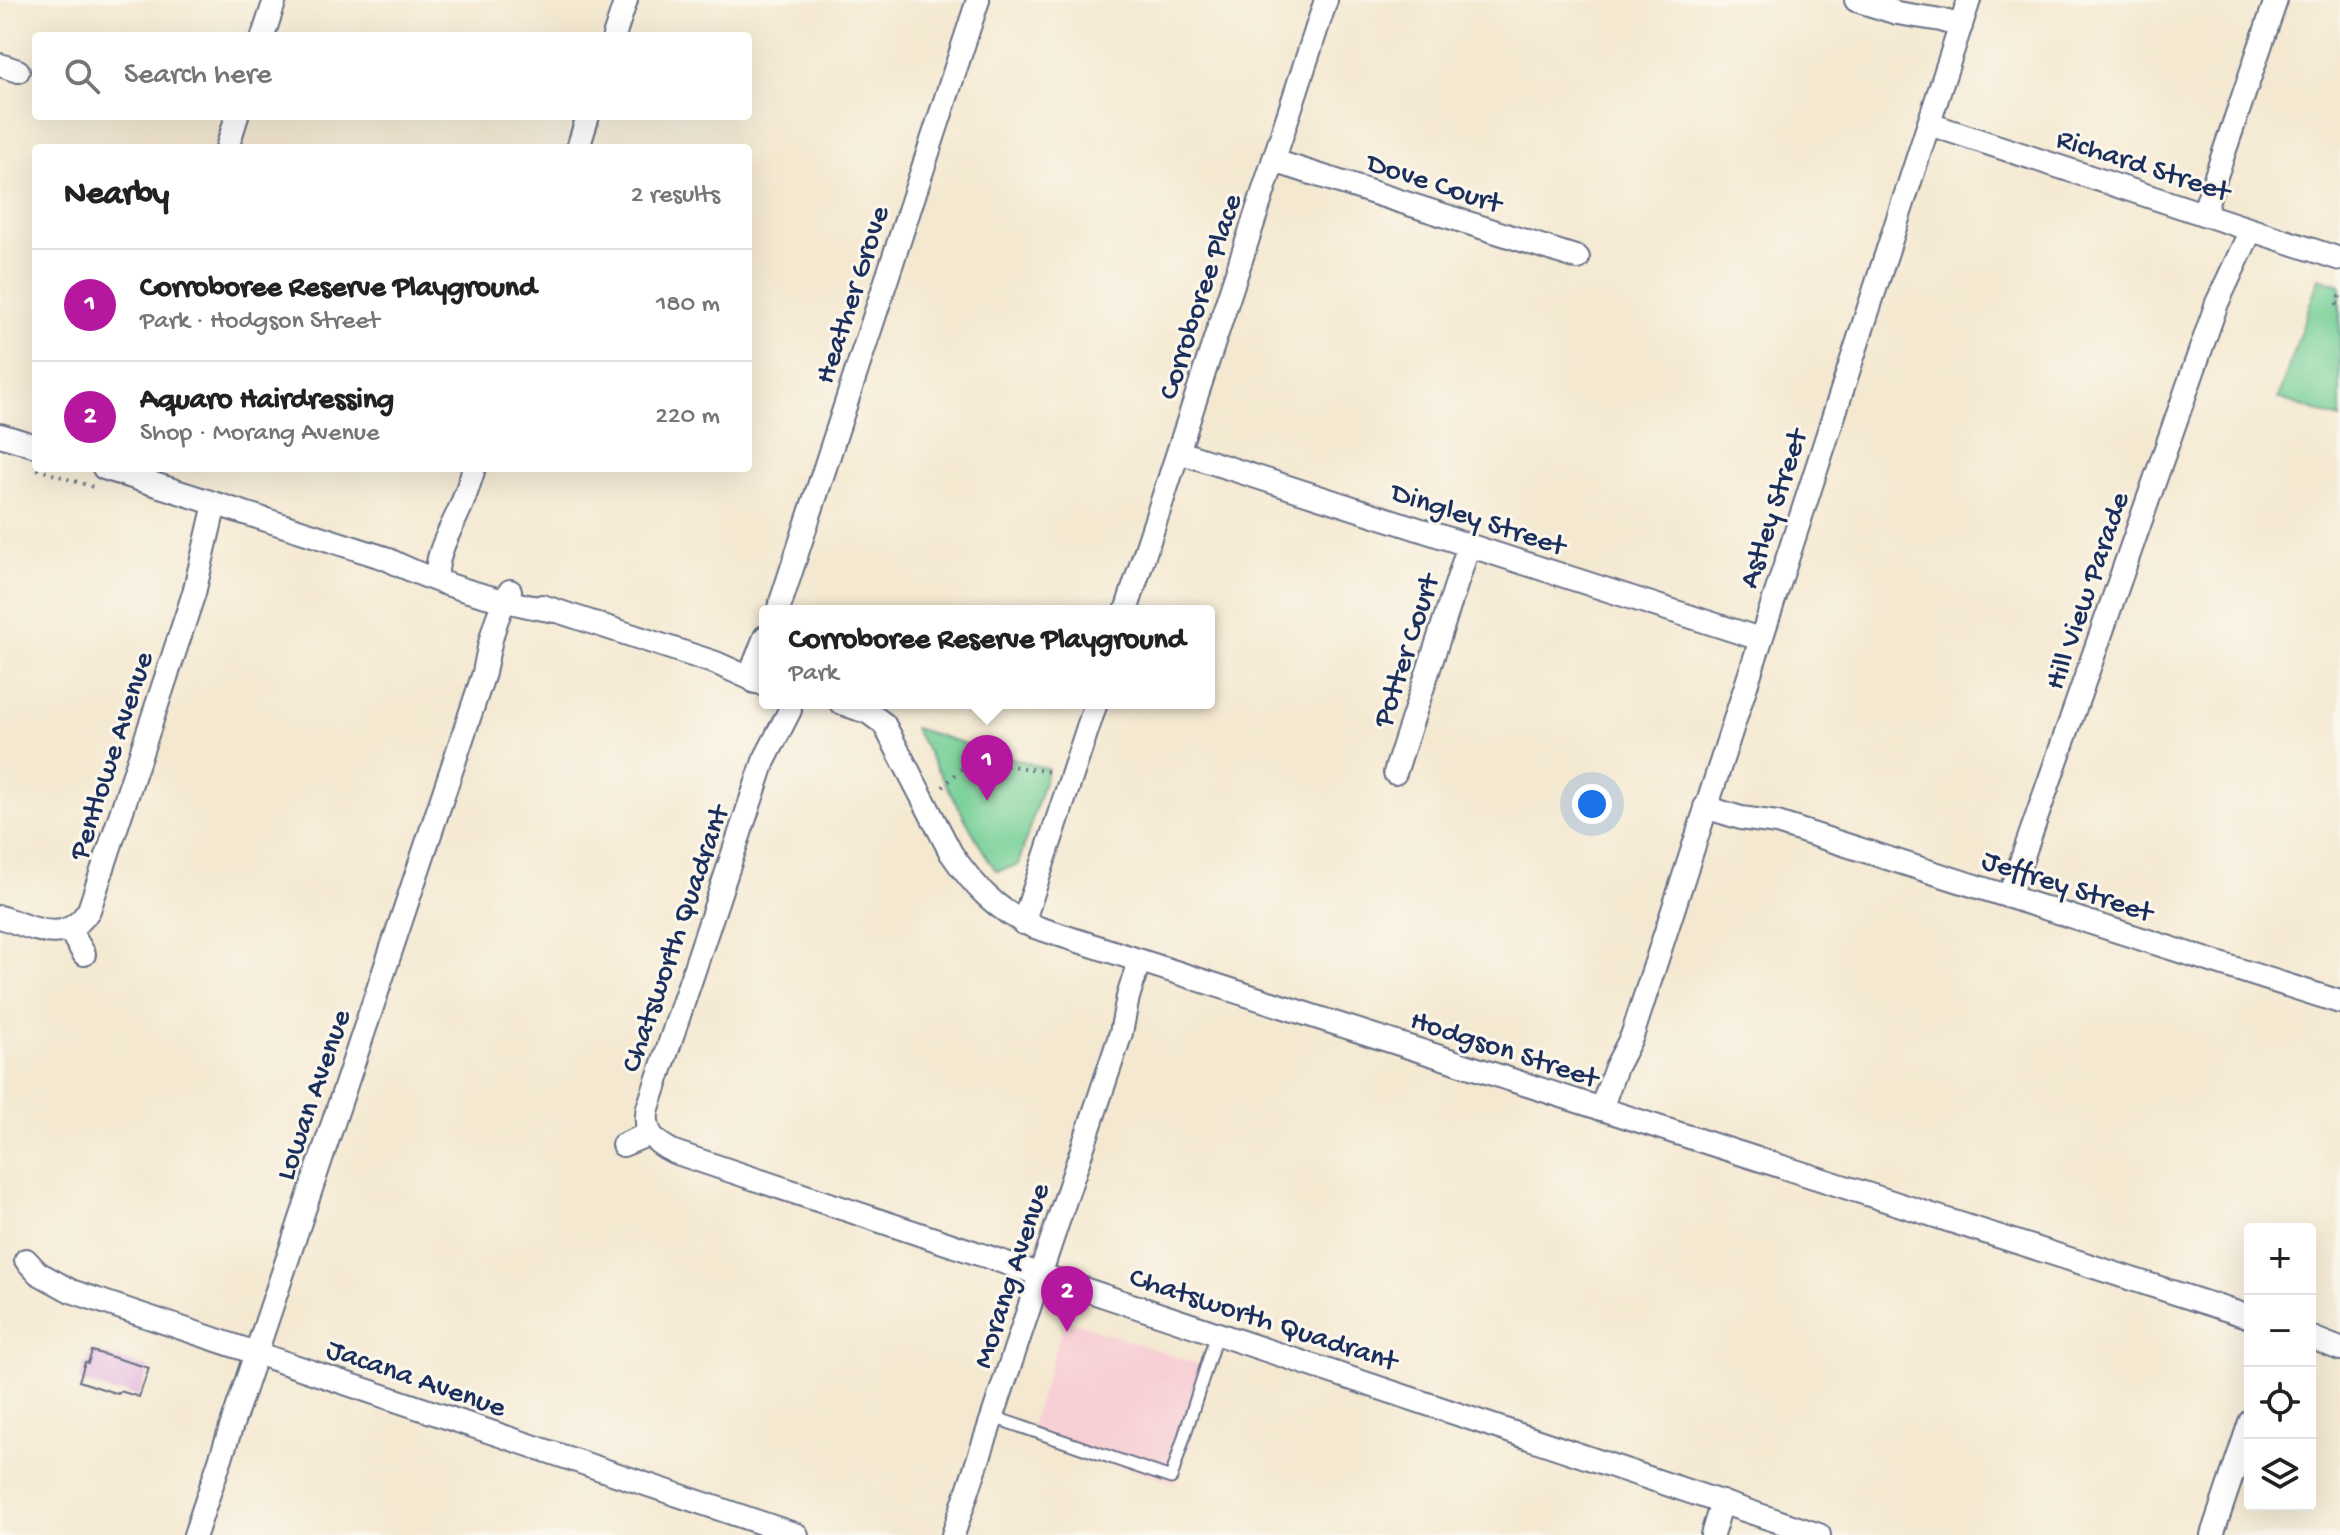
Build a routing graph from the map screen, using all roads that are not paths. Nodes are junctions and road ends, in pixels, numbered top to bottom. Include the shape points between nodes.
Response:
1 (275, 0) edge
2 (626, 0) edge
3 (978, 0) edge
4 (1326, 0) edge
5 (1856, 0) edge
6 (1969, 0) edge
7 (2276, 0) edge
8 (264, 32) edge
9 (615, 32) edge
10 (1958, 33) junction
11 (236, 120) edge
12 (587, 120) edge
13 (1929, 124) junction
14 (228, 144) edge
15 (579, 144) edge
16 (1274, 161) junction
17 (2203, 214) junction
18 (2243, 228) junction
19 (1578, 258) dead end
20 (2340, 259) edge
21 (0, 435) edge
22 (1179, 452) junction
23 (32, 457) edge
24 (473, 472) edge
25 (112, 475) edge
26 (223, 507) junction
27 (1469, 545) junction
28 (439, 572) junction
29 (508, 599) junction
30 (780, 605) edge
31 (1128, 605) edge
32 (1760, 639) junction
33 (759, 674) edge
34 (774, 709) edge
35 (790, 709) edge
36 (858, 709) edge
37 (1094, 709) edge
38 (764, 761) junction
39 (1395, 773) dead end
40 (1708, 800) junction
41 (2009, 896) junction
42 (0, 917) edge
43 (1023, 923) junction
44 (69, 929) junction
45 (84, 954) dead end
46 (1146, 964) junction
47 (2340, 1002) edge
48 (1607, 1111) junction
49 (649, 1134) junction
50 (623, 1145) dead end
51 (26, 1260) dead end
52 (1041, 1274) junction
53 (2244, 1315) edge
54 (1217, 1333) junction
55 (2316, 1339) edge
56 (2340, 1349) edge
57 (256, 1354) junction
58 (993, 1417) junction
59 (2244, 1439) edge
60 (1722, 1502) junction
61 (195, 1535) edge
62 (797, 1535) edge
63 (953, 1535) edge
64 (1712, 1535) edge
65 (1819, 1535) edge
66 (2212, 1535) edge

1 - 8 street
2 - 9 street
3 - 30 street, Heather Grove
4 - 16 street, Corroboree Place
5 - 10 street
6 - 10 street, Astley Street
7 - 17 street
10 - 13 street, Astley Street
11 - 14 street
12 - 15 street
13 - 17 street, Richard Street
13 - 32 street, Astley Street
16 - 19 street, Dove Court
16 - 22 street, Corroboree Place
17 - 18 street, Richard Street
18 - 20 street, Richard Street
18 - 41 street, Hill View Parade
21 - 23 street
22 - 27 street, Dingley Street
22 - 31 street, Corroboree Place
24 - 28 street via 442,546
25 - 26 street
26 - 28 street
26 - 44 street, Pentlowe Avenue via 92,902 84,918
27 - 32 street, Dingley Street
27 - 39 street, Potter Court
28 - 29 street
29 - 33 street
29 - 57 street, Lowan Avenue via 490,638 484,673
32 - 40 street, Astley Street
34 - 38 street, Chatsworth Quadrant
35 - 38 street, Chatsworth Quadrant
36 - 43 street, Hodgson Street via 884,724 964,872 988,899
37 - 43 street
38 - 49 street, Chatsworth Quadrant via 648,1108
40 - 41 street, Jeffrey Street via 1745,805 1777,823
40 - 48 street, Astley Street via 1632,1036 1626,1070
41 - 47 street, Jeffrey Street
42 - 44 street via 52,933
43 - 46 street, Hodgson Street
44 - 45 street
46 - 48 street, Hodgson Street
46 - 52 street, Morang Avenue via 1140,1001 1121,1033
48 - 53 street, Hodgson Street
49 - 50 street
49 - 52 street, Chatsworth Quadrant via 674,1152
51 - 57 street, Jacana Avenue via 71,1291
52 - 54 street, Chatsworth Quadrant
52 - 58 street, Morang Avenue
54 - 58 lane via 1171,1478
54 - 60 street, Chatsworth Quadrant
55 - 56 street
57 - 61 street, Lowan Avenue
57 - 62 street, Jacana Avenue
58 - 63 street, Morang Avenue
59 - 66 street
60 - 64 street
60 - 65 street, Chatsworth Quadrant

